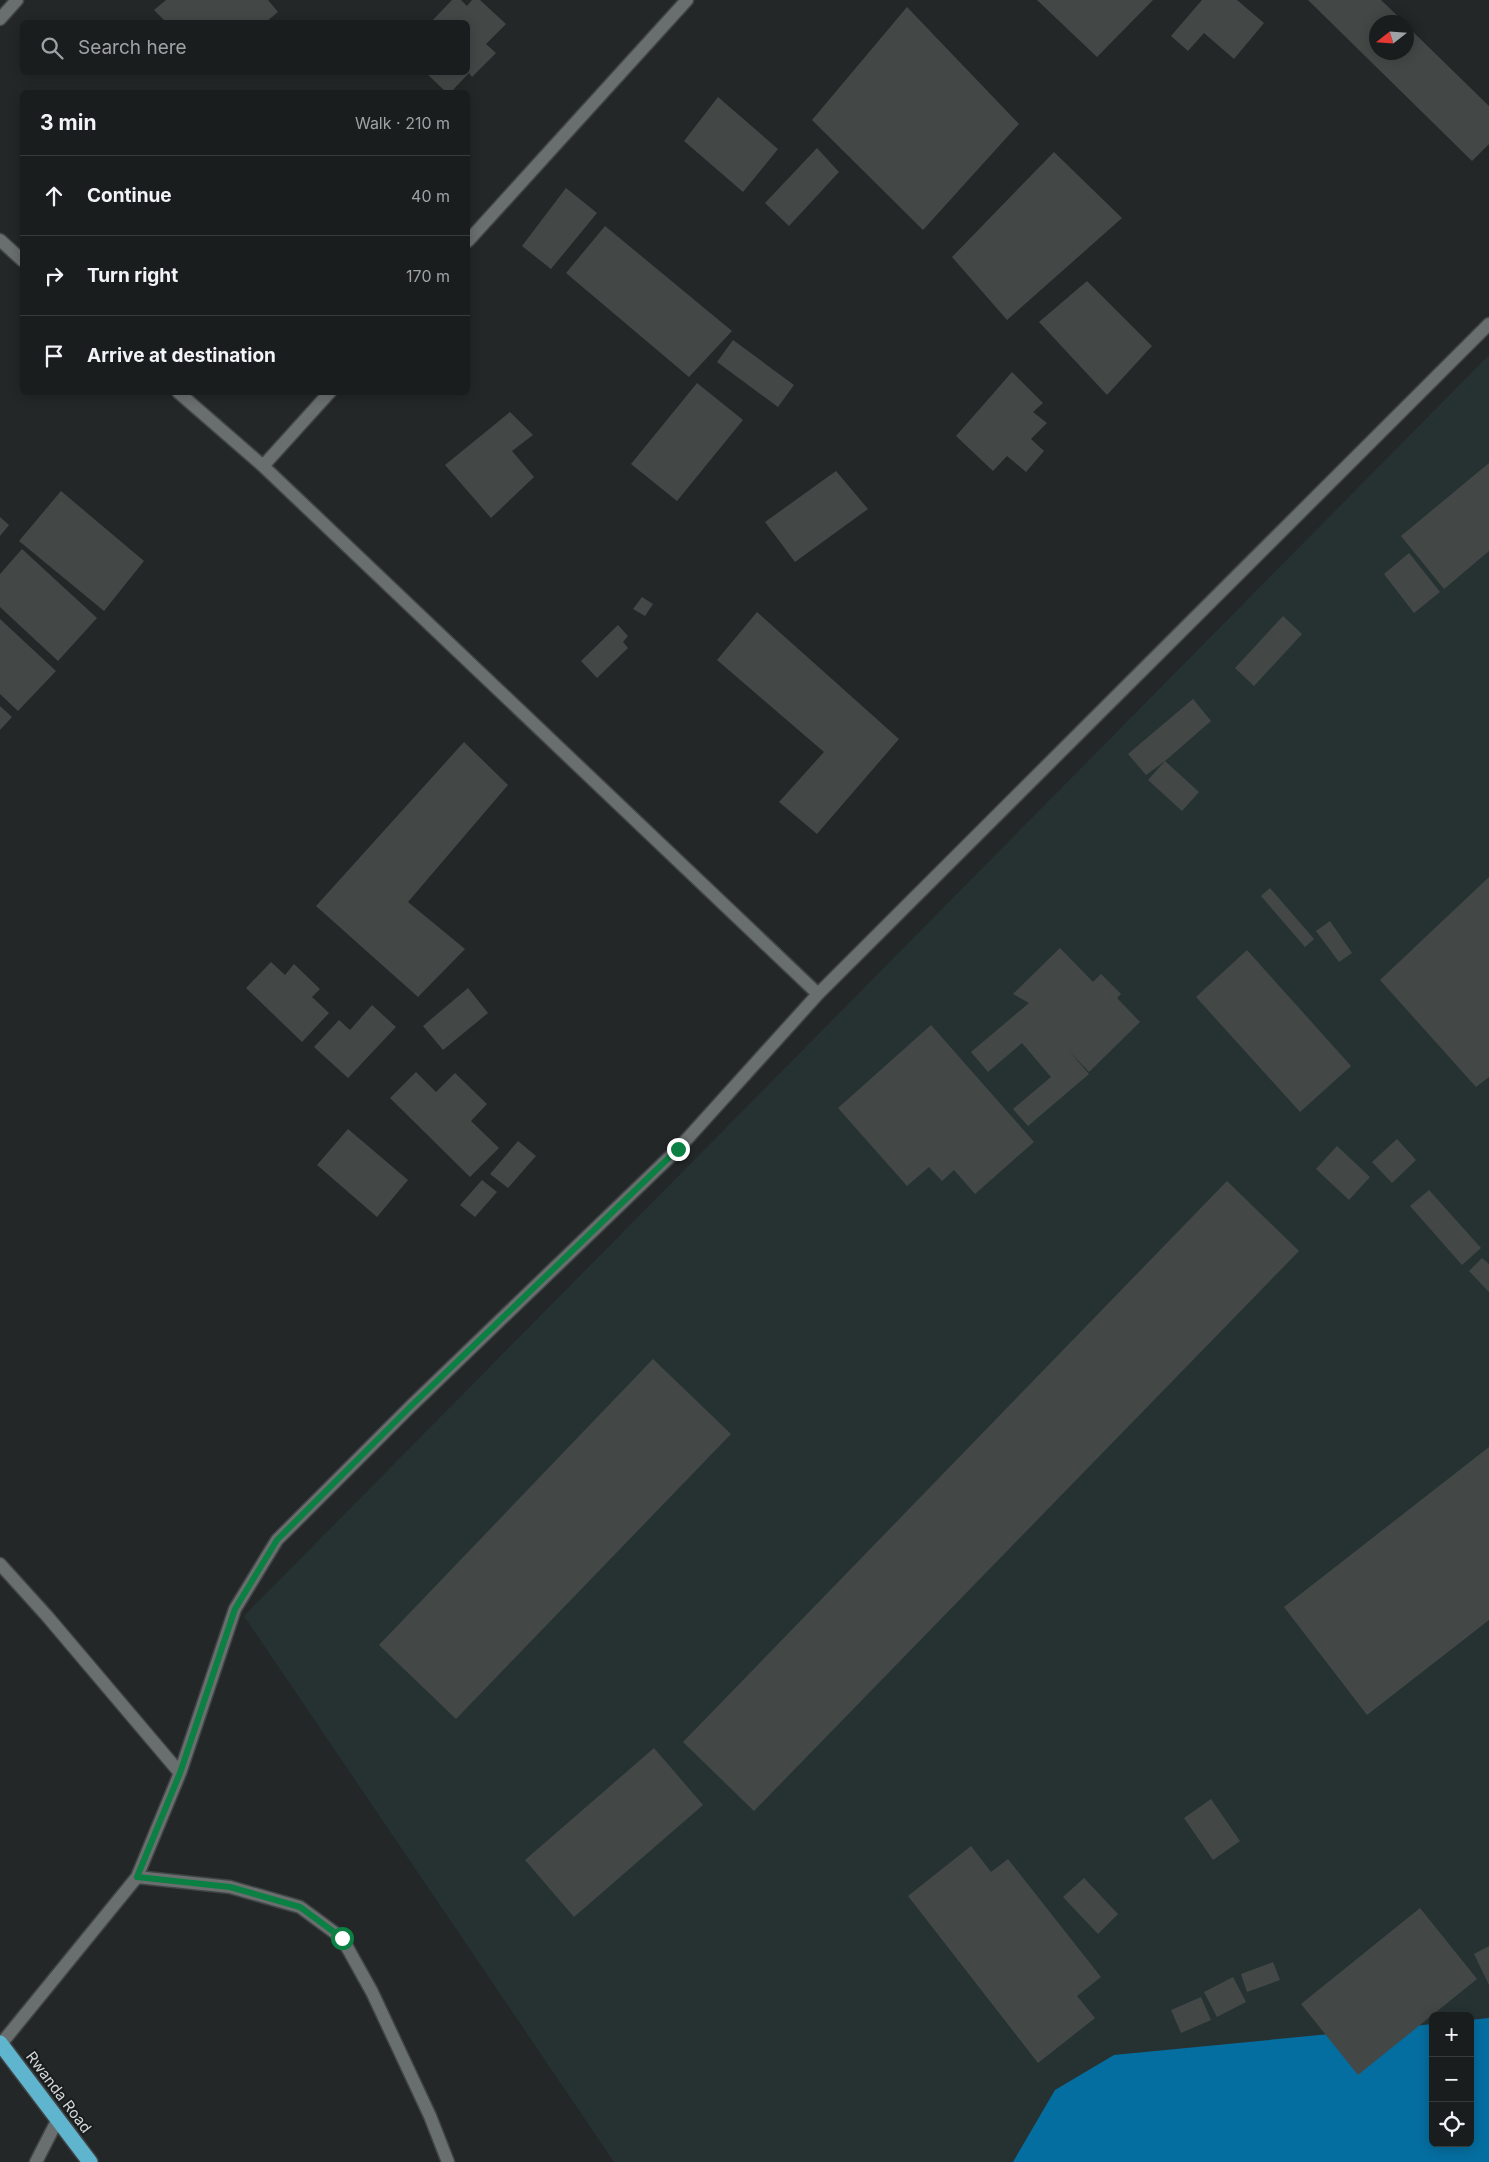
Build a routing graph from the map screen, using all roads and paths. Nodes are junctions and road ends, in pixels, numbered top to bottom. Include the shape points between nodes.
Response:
1 (17, 0) edge
2 (687, 0) edge
3 (0, 19) edge
4 (470, 239) edge
5 (0, 240) edge
6 (20, 258) edge
7 (1489, 324) edge
8 (181, 395) edge
9 (327, 395) edge
10 (263, 466) junction
11 (818, 994) junction
12 (0, 1564) edge
13 (180, 1773) junction
14 (137, 1877) junction
15 (1, 2044) edge
16 (58, 2119) junction
17 (36, 2162) edge
18 (90, 2162) edge
19 (448, 2162) edge

1 - 3 street
2 - 4 street
5 - 6 street
7 - 11 street
8 - 10 street
9 - 10 street
10 - 11 street
11 - 13 street via 678,1149 277,1540 235,1609
12 - 13 street
13 - 14 street
14 - 15 street
14 - 19 street via 230,1887 291,1904 342,1938 372,1992
15 - 16 highway, Rwanda Road
16 - 17 street
16 - 18 highway, Rwanda Road

